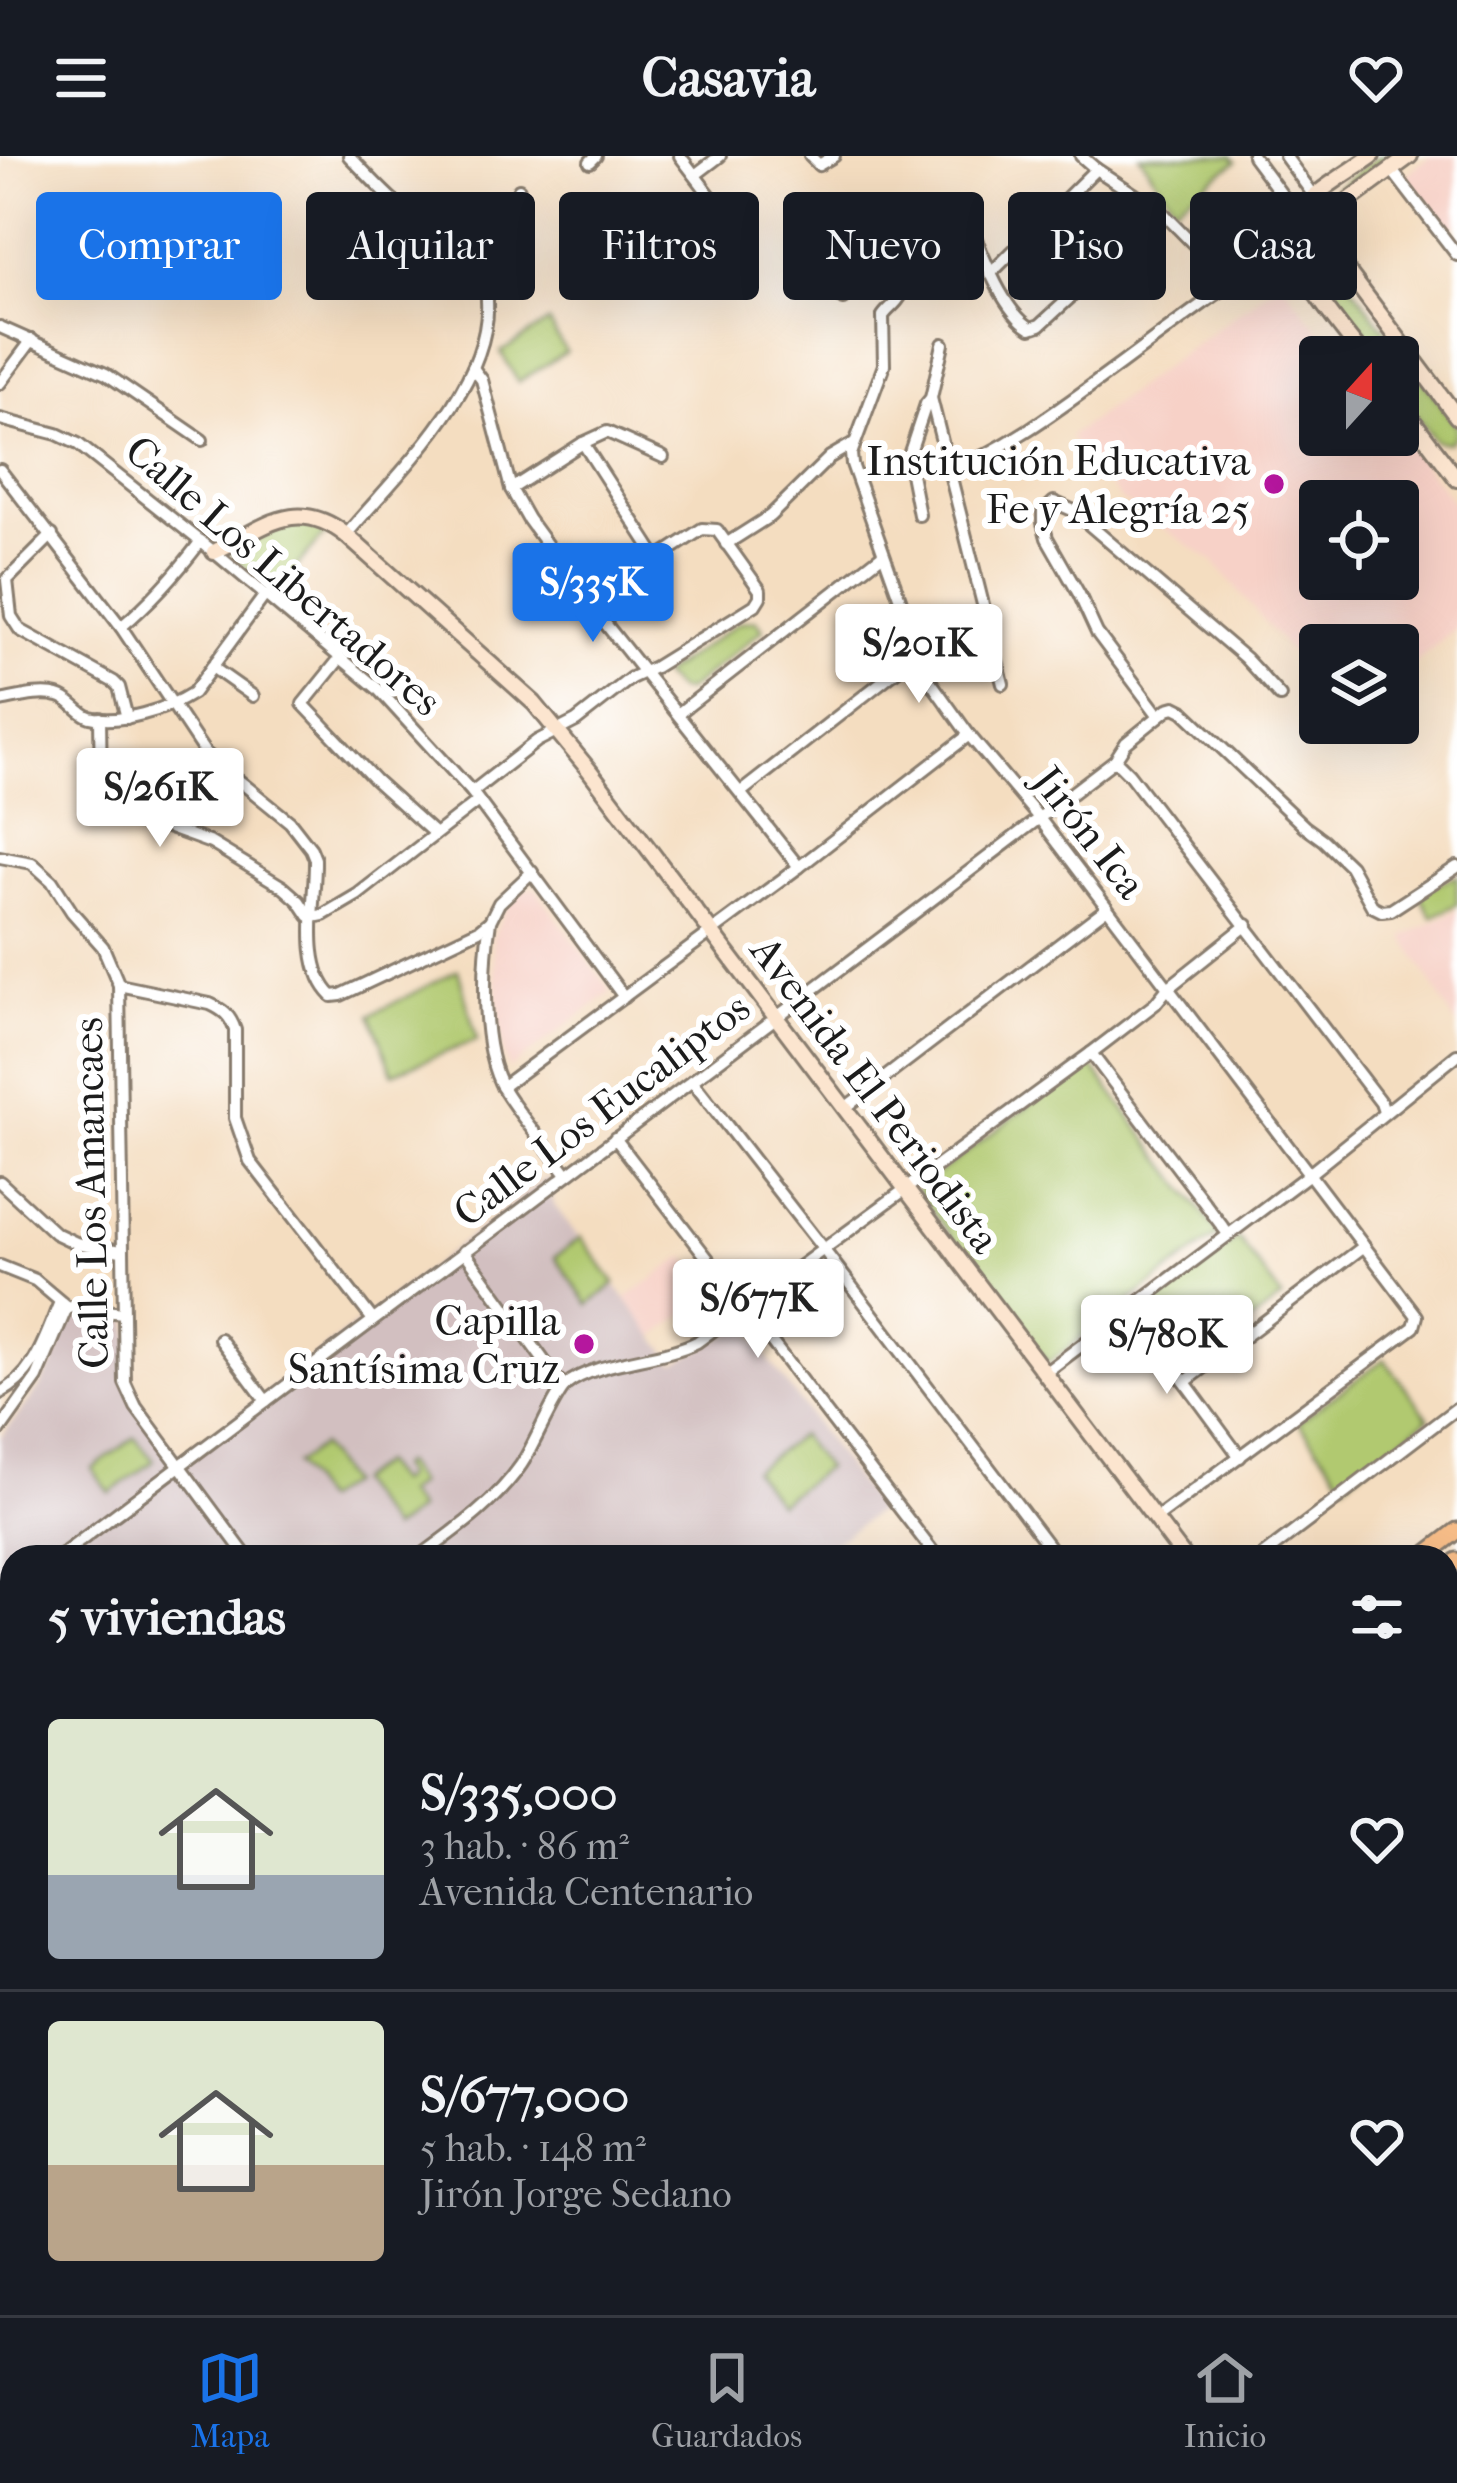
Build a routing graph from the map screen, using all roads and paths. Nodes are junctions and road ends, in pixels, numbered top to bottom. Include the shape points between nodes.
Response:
1 (349, 156) edge
2 (680, 156) edge
3 (720, 156) edge
4 (810, 156) edge
5 (834, 156) edge
6 (1081, 156) edge
7 (1253, 156) edge
8 (1285, 156) edge
9 (1372, 156) edge
10 (1409, 156) edge
11 (1096, 169) junction
12 (1391, 169) junction
13 (694, 176) junction
14 (519, 189) dead end
15 (384, 192) edge
16 (517, 192) edge
17 (707, 192) edge
18 (1131, 192) edge
19 (1280, 192) edge
20 (1311, 192) edge
21 (1322, 192) edge
22 (1357, 195) edge
23 (1166, 216) edge
24 (1190, 238) edge
25 (1453, 240) edge
26 (1457, 255) edge
27 (984, 259) edge
28 (990, 274) junction
29 (1357, 286) edge
30 (488, 300) edge
31 (898, 300) edge
32 (1067, 300) edge
33 (1207, 300) edge
34 (1323, 300) edge
35 (0, 327) edge
36 (1349, 336) edge
37 (32, 340) junction
38 (943, 344) dead end
39 (473, 368) junction
40 (0, 383) edge
41 (931, 398) junction
42 (1457, 417) edge
43 (0, 418) edge
44 (1419, 425) edge
45 (202, 440) dead end
46 (583, 443) junction
47 (854, 443) junction
48 (663, 458) dead end
49 (1452, 462) edge
50 (0, 470) edge
51 (947, 472) junction
52 (1457, 479) edge
53 (511, 489) junction
54 (919, 515) dead end
55 (52, 535) junction
56 (346, 535) junction
57 (201, 542) junction
58 (726, 544) junction
59 (214, 552) junction
60 (882, 555) junction
61 (657, 558) junction
62 (3, 578) edge
63 (266, 595) junction
64 (589, 603) junction
65 (121, 626) junction
66 (920, 652) junction
67 (341, 657) junction
68 (212, 667) junction
69 (645, 672) junction
70 (1003, 684) dead end
71 (253, 696) dead end
72 (1280, 696) dead end
73 (0, 701) edge
74 (171, 704) junction
75 (679, 713) junction
76 (1159, 716) junction
77 (100, 718) junction
78 (127, 718) junction
79 (558, 730) junction
80 (969, 735) junction
81 (1115, 760) junction
82 (741, 792) junction
83 (475, 797) junction
84 (1039, 818) junction
85 (435, 834) junction
86 (0, 857) edge
87 (799, 867) junction
88 (1457, 867) edge
89 (532, 872) junction
90 (1107, 908) junction
91 (313, 917) junction
92 (490, 921) junction
93 (1247, 925) junction
94 (712, 932) junction
95 (119, 985) junction
96 (1168, 988) junction
97 (624, 998) junction
98 (778, 1018) junction
99 (1090, 1053) junction
100 (1457, 1055) edge
101 (692, 1081) junction
102 (502, 1087) junction
103 (845, 1108) junction
104 (1384, 1112) junction
105 (615, 1138) junction
106 (567, 1174) junction
107 (1308, 1175) junction
108 (0, 1182) edge
109 (908, 1190) junction
110 (1228, 1234) junction
111 (1363, 1247) junction
112 (824, 1250) junction
113 (122, 1251) junction
114 (464, 1251) junction
115 (0, 1266) edge
116 (64, 1305) junction
117 (746, 1307) junction
118 (1131, 1309) junction
119 (123, 1313) junction
120 (373, 1320) junction
121 (220, 1339) dead end
122 (1046, 1372) junction
123 (1185, 1382) junction
124 (563, 1387) junction
125 (0, 1394) edge
126 (266, 1400) junction
127 (1457, 1408) edge
128 (1, 1427) edge
129 (1240, 1457) junction
130 (179, 1466) junction
131 (1155, 1520) junction
132 (75, 1545) edge
133 (238, 1545) edge
134 (434, 1545) edge
135 (928, 1545) edge
136 (1048, 1545) edge
137 (1175, 1545) edge
138 (1278, 1545) edge

1 - 15 street
2 - 13 street
3 - 13 street
4 - 5 street via 819,165
6 - 11 street
7 - 19 street
8 - 20 street
9 - 21 street
10 - 12 street
11 - 18 street
11 - 28 street
12 - 22 street
12 - 25 street
13 - 17 street
14 - 16 street
23 - 24 street
25 - 26 street
27 - 28 street
28 - 32 street via 1031,328
29 - 42 street
30 - 39 street via 489,323
31 - 47 street via 883,316 884,365
33 - 51 street via 1055,413
34 - 36 street
35 - 37 street
37 - 40 street
37 - 45 street via 106,374
38 - 41 street
39 - 53 street
39 - 56 street via 441,422
41 - 51 street
41 - 54 street via 908,458
43 - 57 street, Calle Los Libertadores via 77,444
44 - 49 street
46 - 48 street via 611,433
46 - 53 street
46 - 61 street
47 - 58 street via 770,517
47 - 60 street, Jirón Ica via 852,464
49 - 52 street
50 - 55 street
51 - 70 street
53 - 64 street
55 - 62 street
55 - 65 street
56 - 59 street via 297,514
56 - 79 street, Avenida El Periodista
57 - 59 street, Calle Los Libertadores
57 - 65 street
58 - 61 street via 710,527
58 - 69 street via 760,598
59 - 63 street, Calle Los Libertadores
60 - 66 street, Jirón Ica
60 - 75 street
61 - 64 street
62 - 78 street via 14,624 113,682
63 - 67 street, Calle Los Libertadores
63 - 68 street
64 - 69 street
65 - 74 street
66 - 80 street, Jirón Ica via 928,678
66 - 82 street
67 - 83 street, Calle Los Libertadores
67 - 85 street via 303,704
68 - 71 street
68 - 74 street via 193,694
69 - 75 street
69 - 79 street
72 - 76 street via 1230,645 1054,502 1043,512 1047,538 1097,633
73 - 77 street via 58,696
74 - 78 street
74 - 91 street via 205,753 311,848
75 - 82 street
76 - 81 street, Calle Los Eucaliptos
76 - 88 street, Calle Los Eucaliptos via 1183,711 1350,866 1372,906 1391,910
77 - 78 street
77 - 91 street via 101,784 139,797 164,826 211,843 283,887
79 - 83 street
79 - 94 street, Avenida El Periodista
80 - 84 street, Jirón Ica
80 - 87 street
81 - 84 street, Calle Los Eucaliptos
81 - 93 street
82 - 87 street
83 - 85 street
83 - 89 street, Calle Los Libertadores
84 - 90 street, Jirón Ica
84 - 98 street, Calle Los Eucaliptos
85 - 91 street via 357,895
86 - 95 street, Calle Los Amancaes via 32,863 52,881 103,947
87 - 94 street
89 - 92 street
89 - 97 street, Calle Los Libertadores
90 - 96 street, Jirón Ica
90 - 103 street
91 - 92 street via 314,966 332,996
92 - 102 street via 487,1018
93 - 96 street
93 - 104 street
94 - 97 street
94 - 98 street, Avenida El Periodista
95 - 113 street, Calle Los Amancaes
95 - 120 street via 209,1004 231,1019 235,1118 250,1161
96 - 99 street
96 - 107 street, Jirón Ica
97 - 102 street
98 - 101 street, Calle Los Eucaliptos
98 - 103 street, Avenida El Periodista
99 - 109 street
99 - 110 street
100 - 104 street
101 - 105 street, Calle Los Eucaliptos
101 - 112 street
102 - 106 street
103 - 109 street, Avenida El Periodista
104 - 107 street
105 - 106 street, Calle Los Eucaliptos
105 - 117 street
106 - 114 street, Calle Los Eucaliptos
107 - 110 street
107 - 111 street, Jirón Ica
108 - 113 street via 55,1233
109 - 112 street
109 - 122 street, Avenida El Periodista
110 - 118 street
111 - 123 street
111 - 129 street, Jirón Ica via 1417,1323
112 - 117 street
112 - 136 street
113 - 119 street, Calle Los Amancaes
114 - 120 street, Calle Los Eucaliptos
114 - 124 street
115 - 116 street via 35,1280
116 - 119 street
116 - 125 street via 26,1375
116 - 128 street via 38,1378
117 - 124 street via 679,1351
117 - 135 street
118 - 122 street
118 - 123 street
119 - 130 street, Calle Los Amancaes via 129,1394
120 - 126 street, Calle Los Eucaliptos
121 - 126 street
122 - 131 street, Avenida El Periodista
123 - 129 street
124 - 134 street via 506,1485
126 - 130 street, Calle Los Eucaliptos
127 - 138 street
129 - 131 street
130 - 132 street, Calle Los Eucaliptos
130 - 133 street, Calle Los Amancaes
131 - 137 street, Avenida El Periodista

